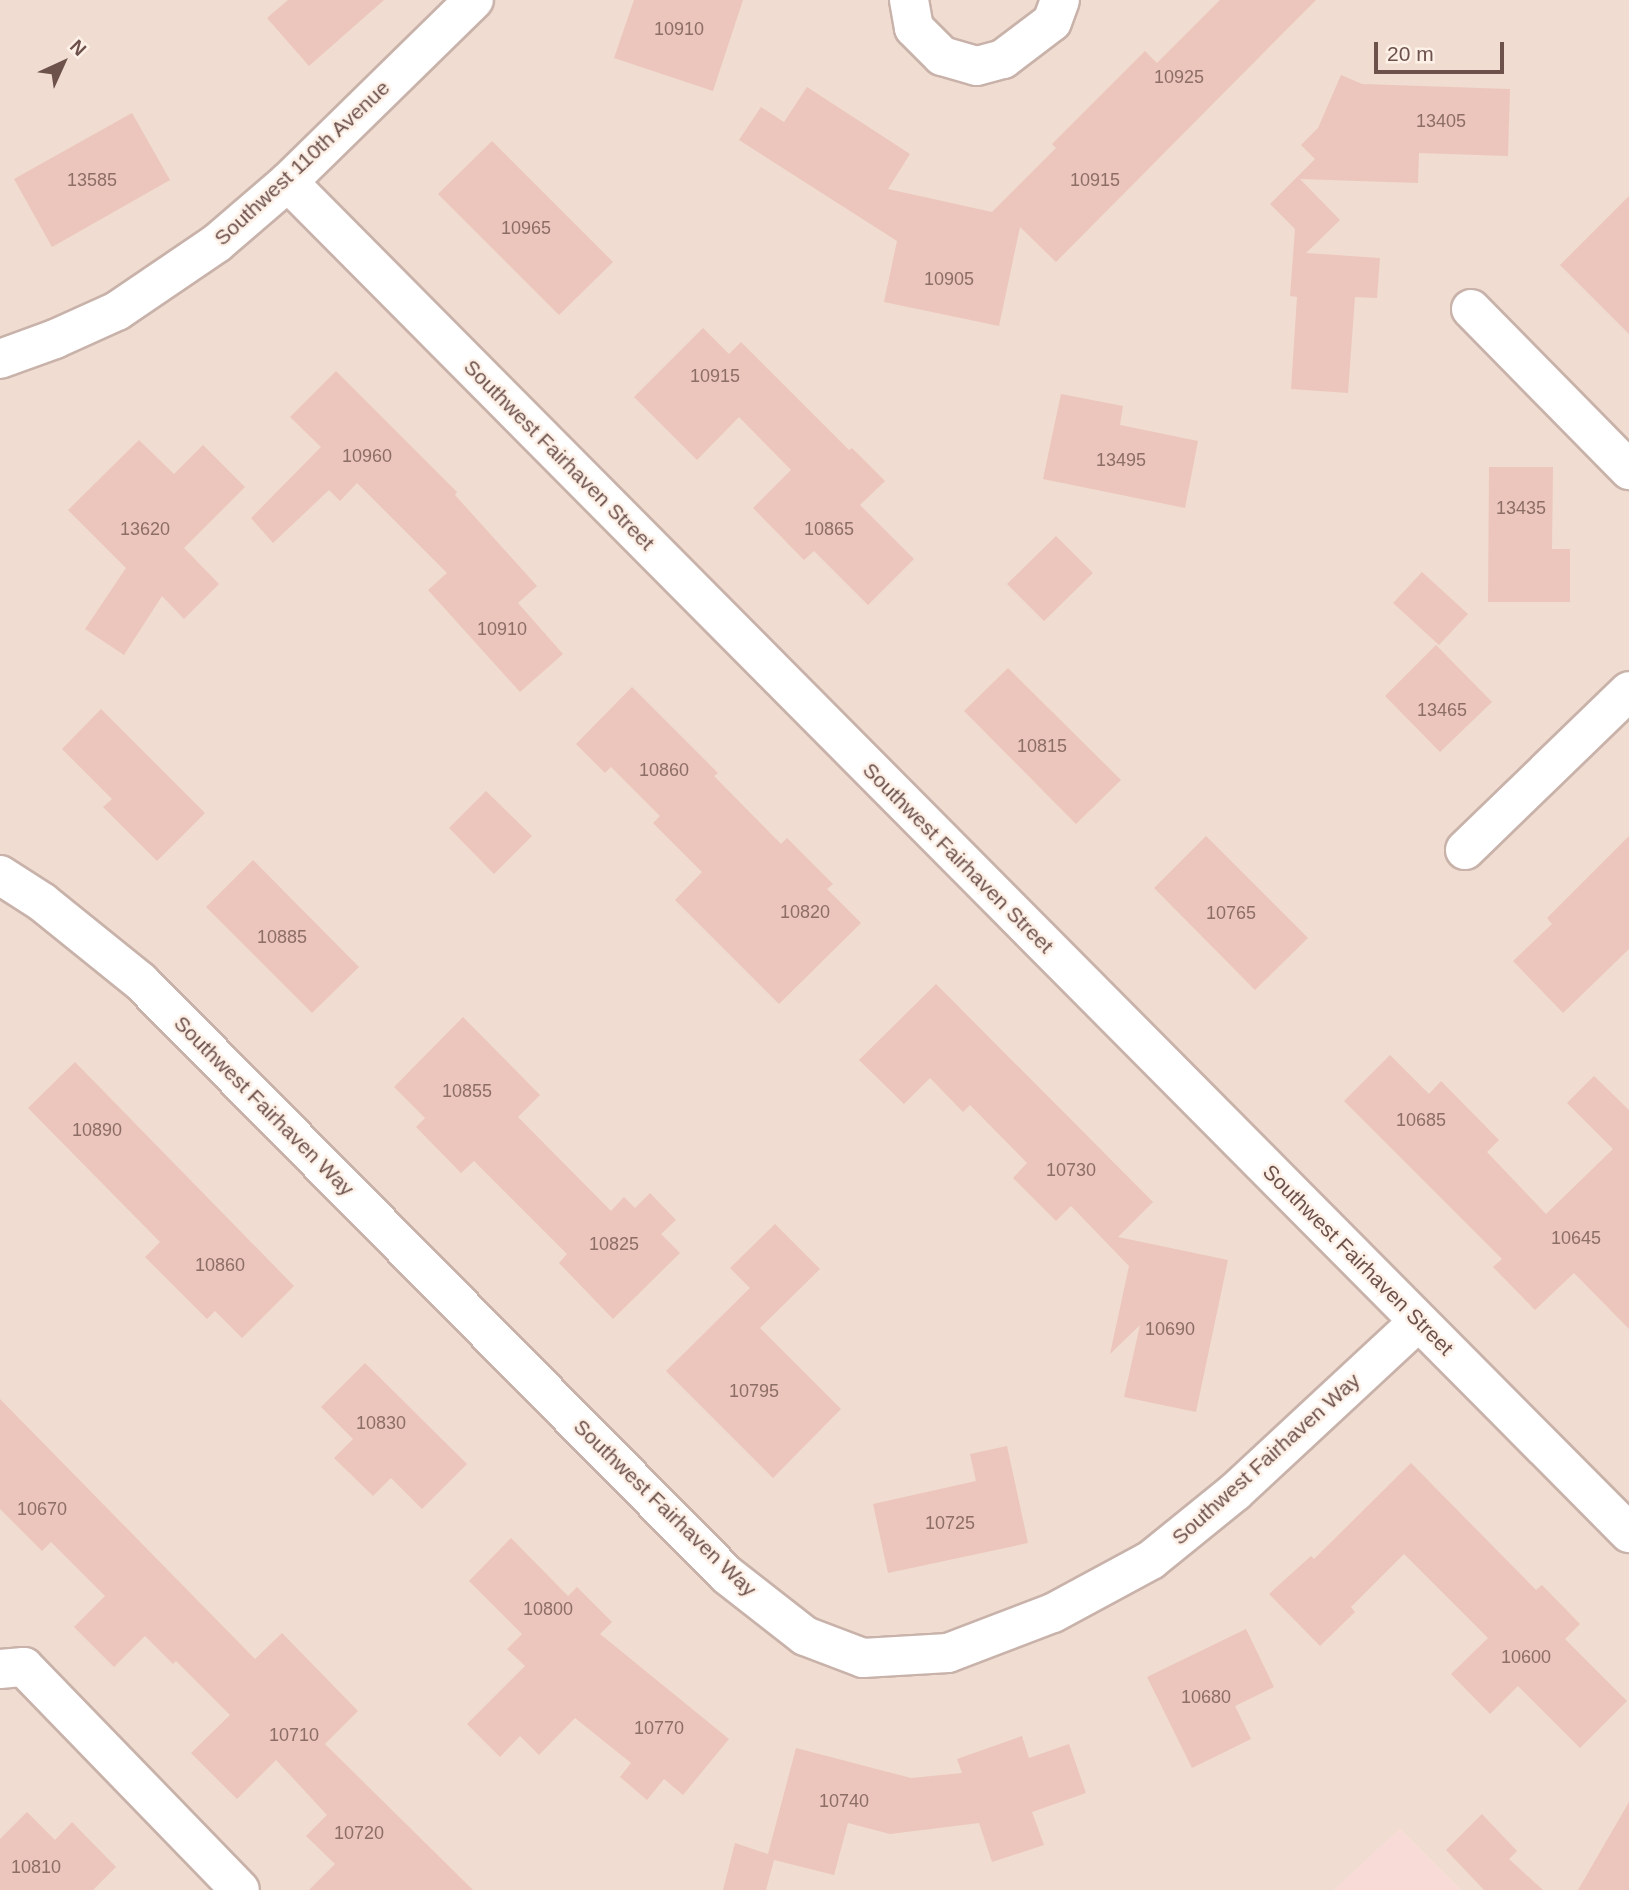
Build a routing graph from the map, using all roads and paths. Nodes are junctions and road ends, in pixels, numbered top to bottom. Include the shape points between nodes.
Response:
1 (474, 0) edge
2 (909, 0) edge
3 (1060, 0) edge
4 (288, 182) junction
5 (1471, 309) dead end
6 (0, 359) edge
7 (1629, 470) edge
8 (1629, 691) edge
9 (1465, 850) dead end
10 (0, 875) edge
11 (1418, 1322) junction
12 (1629, 1533) edge
13 (0, 1669) edge
14 (240, 1890) edge

1 - 4 street, Southwest 110th Avenue
2 - 3 street via 914,28 942,56 977,66 1003,59 1052,22
4 - 6 street, Southwest 110th Avenue via 217,243 117,311
4 - 11 street, Southwest Fairhaven Street
5 - 7 street
8 - 9 street
10 - 11 street, Southwest Fairhaven Way via 42,902 141,982 727,1575 805,1636 863,1658 948,1653 1053,1613 1151,1560 1236,1492
11 - 12 street, Southwest Fairhaven Street
13 - 14 street via 24,1667

